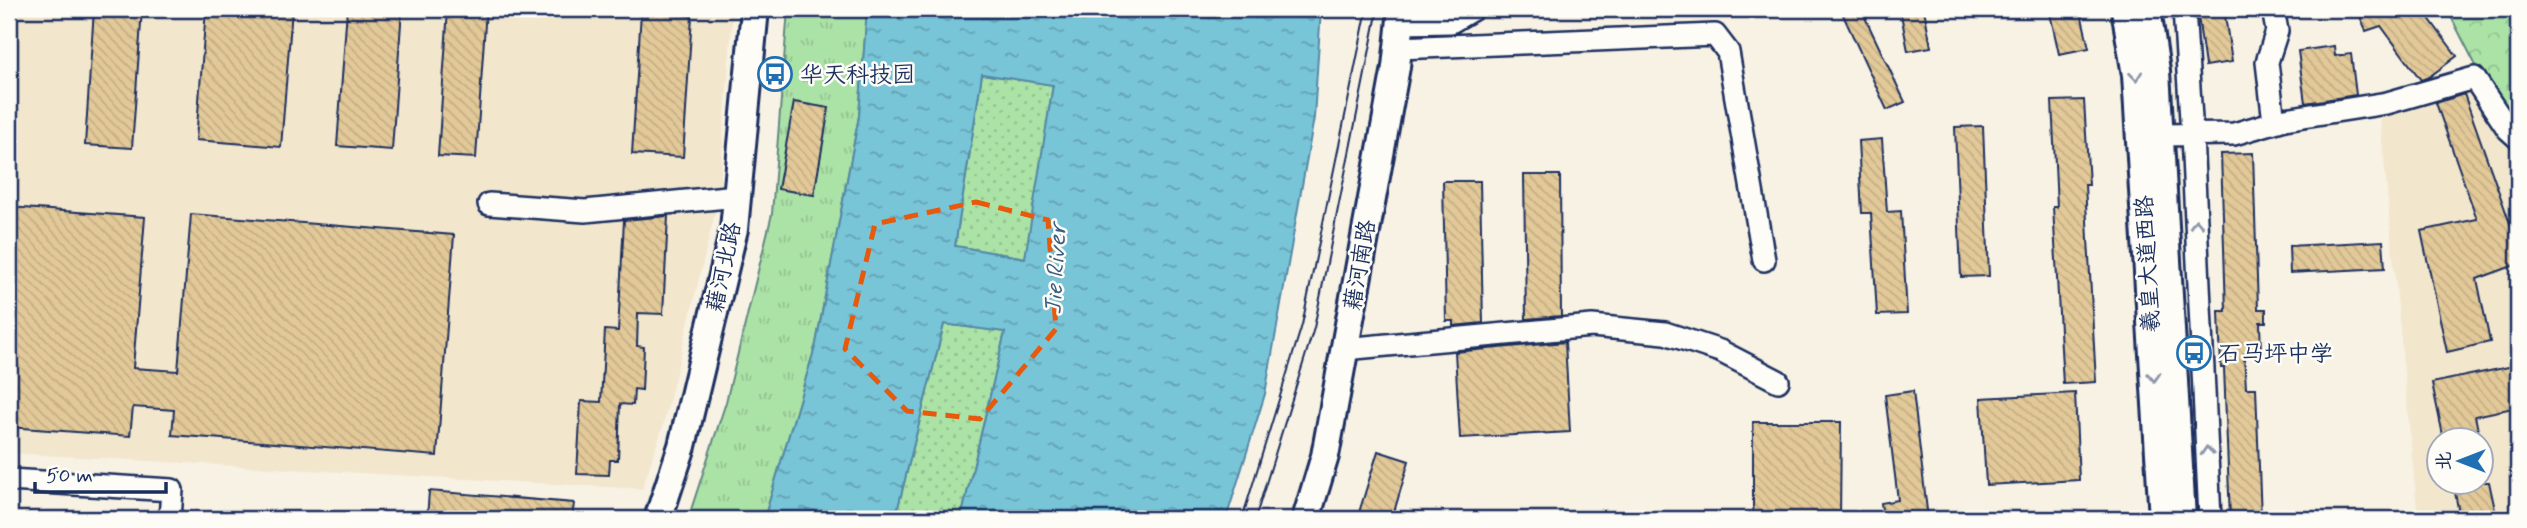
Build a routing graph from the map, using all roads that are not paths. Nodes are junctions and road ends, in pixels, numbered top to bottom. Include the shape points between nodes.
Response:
1 (755, 9) edge
2 (771, 9) edge
3 (1473, 9) edge
4 (2125, 9) edge
5 (2147, 9) edge
6 (2184, 9) edge
7 (2273, 9) edge
8 (1400, 27) edge
9 (2274, 122) junction
10 (2159, 135) junction
11 (2192, 135) junction
12 (2518, 138) edge
13 (737, 196) junction
14 (489, 204) dead end
15 (1764, 260) dead end
16 (1344, 349) junction
17 (1778, 381) dead end
18 (9, 480) edge
19 (170, 519) edge
20 (658, 519) edge
21 (676, 519) edge
22 (1306, 519) edge
23 (2162, 519) edge
24 (2182, 519) edge
25 (2210, 519) edge

1 - 13 main road, 藉河北路
2 - 21 main road, 藉河北路 via 751,232 698,451
3 - 8 street via 1451,22
4 -> 23 main road, 羲皇大道西路 via 2136,75
5 - 10 main road, 羲皇大道西路
6 - 11 street
7 - 9 street via 2277,32 2267,62
8 - 15 street via 1715,35 1728,51
8 - 16 main road, 藉河南路
9 - 11 street via 2234,134
9 - 12 street via 2387,103 2474,78
10 - 11 street
10 - 24 main road, 羲皇大道西路
25 -> 11 street
13 - 14 street via 585,211
13 - 20 main road, 藉河北路 via 734,229 682,446
16 - 17 street via 1592,326 1665,333 1720,351
16 - 22 main road, 藉河南路 via 1325,456
18 - 19 street via 172,491

